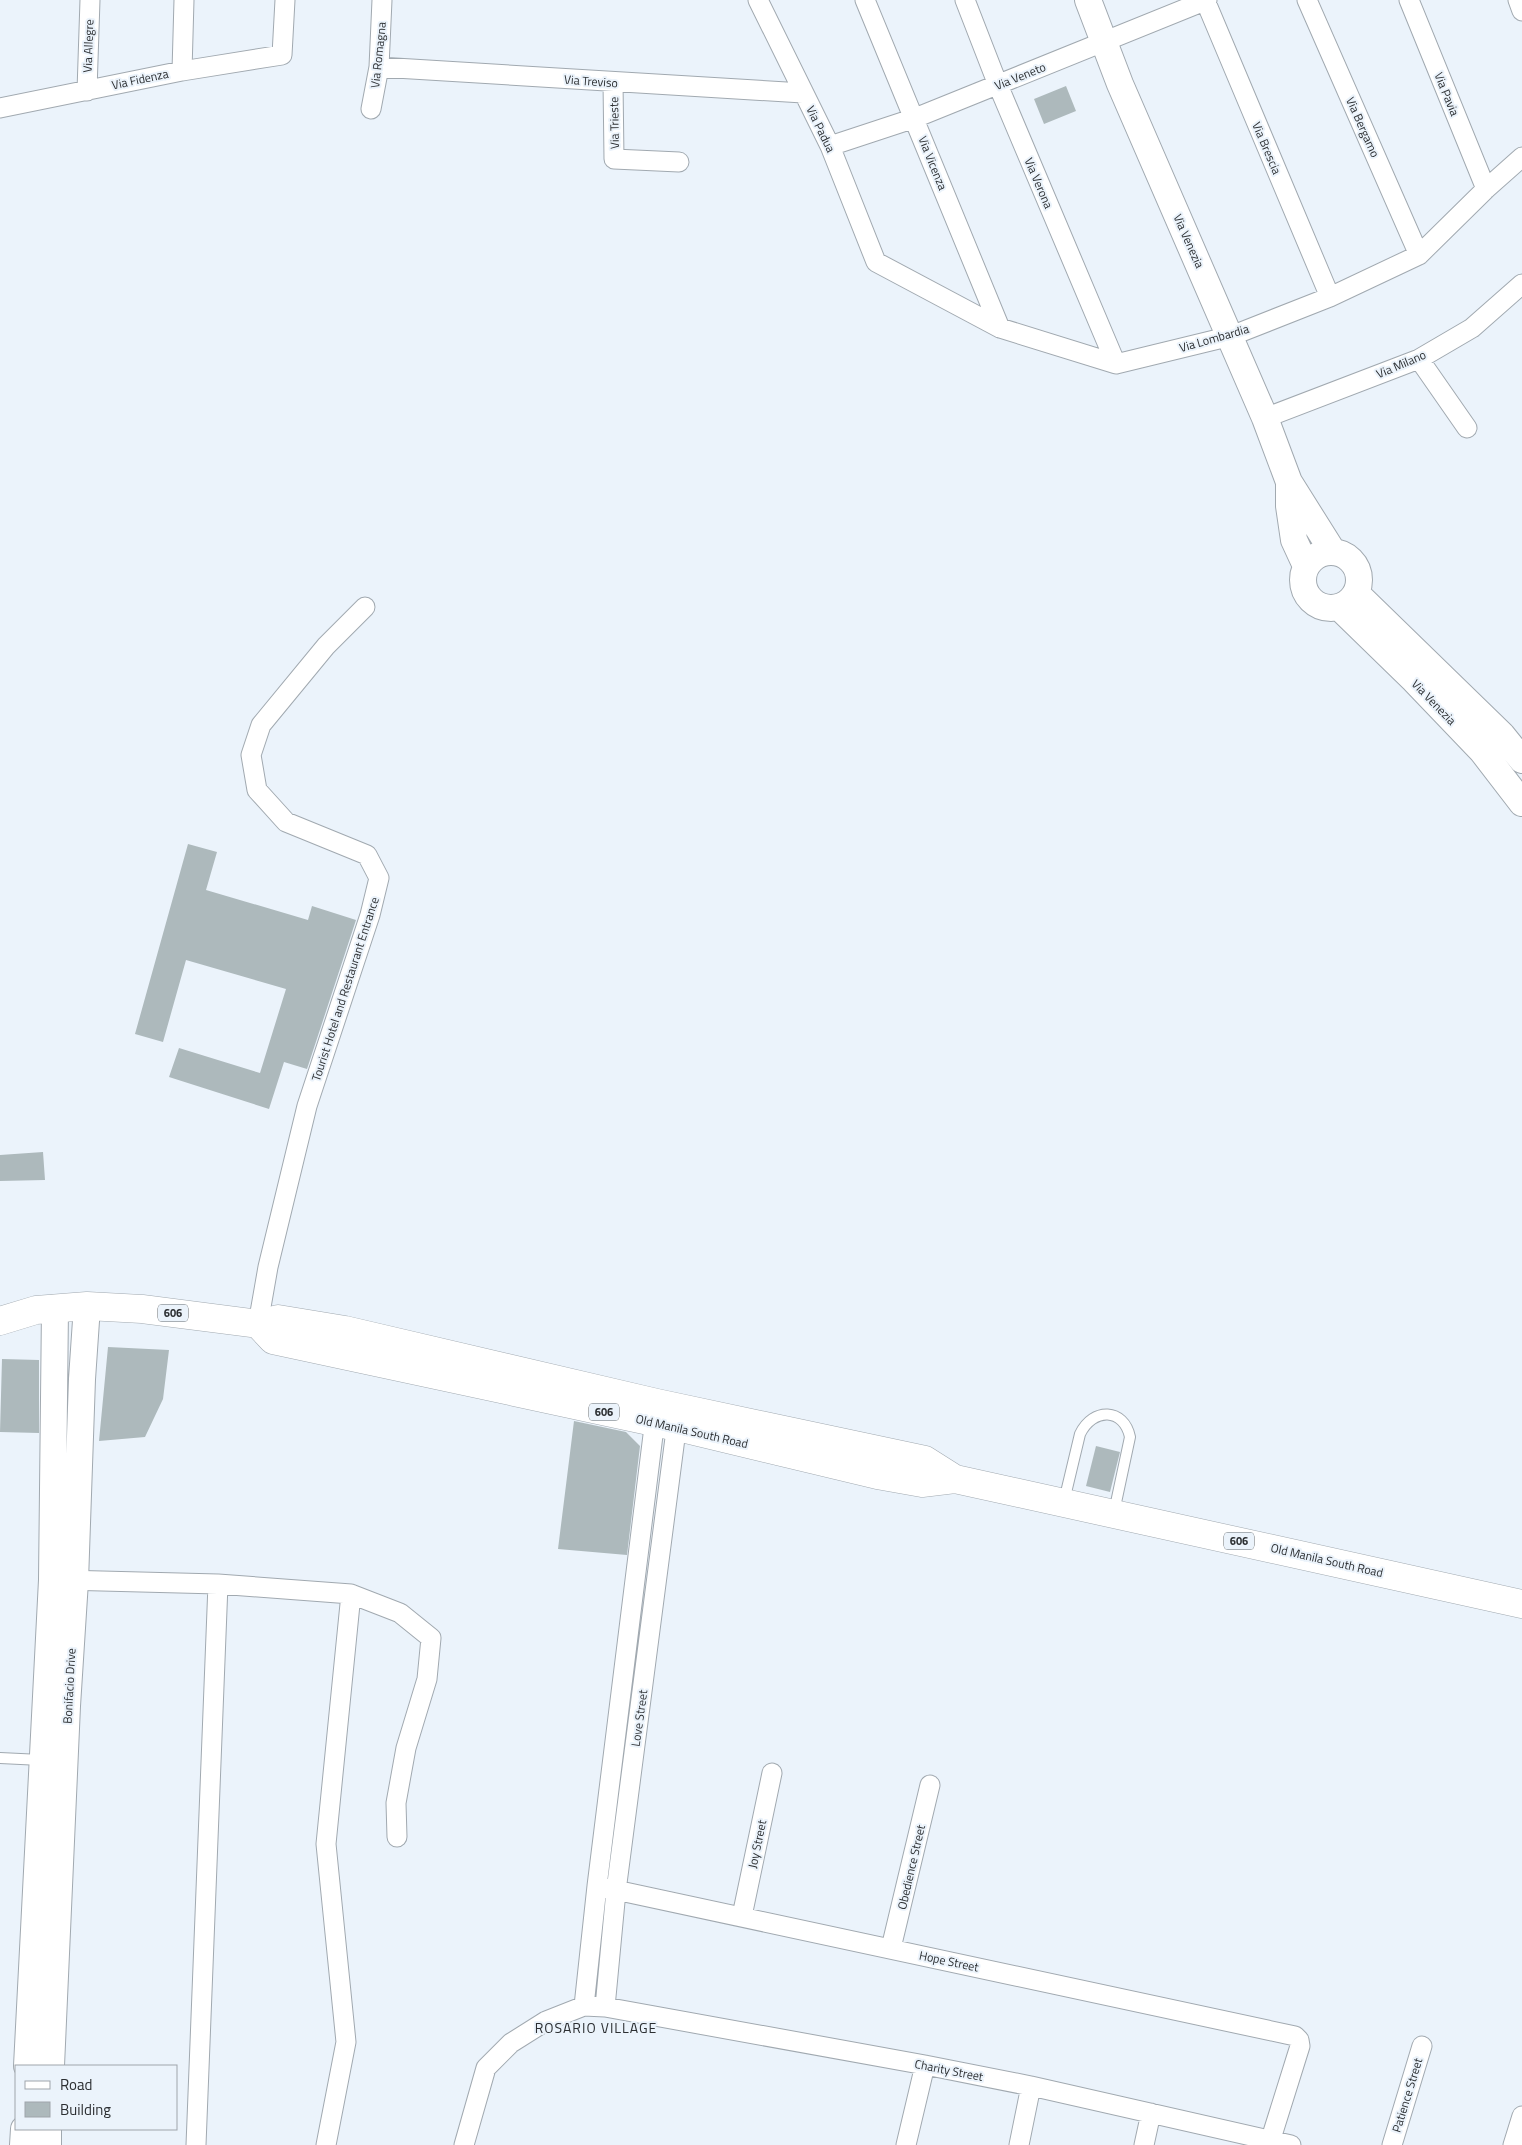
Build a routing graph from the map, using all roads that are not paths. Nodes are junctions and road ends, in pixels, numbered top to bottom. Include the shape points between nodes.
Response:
1 (90, 0) edge
2 (184, 0) edge
3 (285, 0) edge
4 (382, 0) edge
5 (758, 0) edge
6 (865, 0) edge
7 (965, 0) edge
8 (1088, 0) edge
9 (1205, 0) edge
10 (1307, 0) edge
11 (1409, 0) edge
12 (1518, 0) edge
13 (1522, 11) edge
14 (1104, 42) junction
15 (379, 67) junction
16 (182, 70) junction
17 (613, 82) junction
18 (998, 85) junction
19 (87, 91) junction
20 (803, 93) junction
21 (0, 108) edge
22 (371, 109) dead end
23 (915, 118) junction
24 (830, 146) junction
25 (1522, 157) edge
26 (679, 162) dead end
27 (1486, 189) junction
28 (1419, 255) junction
29 (1522, 284) edge
30 (1330, 297) junction
31 (1000, 328) junction
32 (1231, 336) junction
33 (1419, 359) junction
34 (1116, 364) junction
35 (1265, 418) junction
36 (1467, 428) dead end
37 (1289, 482) junction
38 (1333, 552) junction
39 (1306, 566) junction
40 (1347, 600) junction
41 (364, 607) dead end
42 (1522, 760) edge
43 (1522, 803) edge
44 (0, 1299) edge
45 (87, 1306) junction
46 (46, 1309) junction
47 (0, 1321) edge
48 (258, 1324) junction
49 (667, 1415) junction
50 (1064, 1502) junction
51 (1114, 1513) junction
52 (64, 1581) junction
53 (218, 1584) junction
54 (350, 1594) junction
55 (1522, 1604) edge
56 (0, 1758) edge
57 (42, 1760) junction
58 (772, 1773) dead end
59 (930, 1785) dead end
60 (396, 1837) dead end
61 (597, 1886) junction
62 (616, 1891) junction
63 (742, 1916) junction
64 (891, 1948) junction
65 (584, 2006) junction
66 (605, 2006) junction
67 (1422, 2046) dead end
68 (27, 2065) edge
69 (51, 2065) edge
70 (925, 2065) junction
71 (1031, 2086) junction
72 (1151, 2113) junction
73 (1522, 2116) edge
74 (24, 2130) edge
75 (48, 2130) edge
76 (1270, 2143) edge
77 (23, 2145) edge
78 (48, 2145) edge
79 (196, 2145) edge
80 (326, 2145) edge
81 (464, 2145) edge
82 (906, 2145) edge
83 (1018, 2145) edge
84 (1144, 2145) edge
85 (1291, 2145) edge
86 (1392, 2145) edge
87 (1513, 2145) edge

1 - 19 street, Via Allegre
2 - 16 street
3 - 16 street, Via Fidenza via 282,55
4 - 15 street, Via Romagna
5 - 20 street, Via Padua
6 - 23 street, Via Vicenza
7 - 18 street, Via Verona
8 - 14 main road, Via Venezia
9 - 14 street, Via Veneto
9 - 30 street, Via Brescia
10 - 28 street, Via Bergamo
11 - 27 street, Via Pavia
12 - 13 street
14 - 18 street, Via Veneto
14 - 32 main road, Via Venezia
15 - 17 street, Via Treviso
15 - 22 street, Via Romagna
16 - 19 street, Via Fidenza
17 - 20 street, Via Treviso
17 - 26 street, Via Trieste via 614,160
18 - 23 street, Via Veneto
18 - 34 street, Via Verona
19 - 21 street, Via Fidenza
20 - 24 street, Via Padua
23 - 24 street, Via Veneto
23 - 31 street, Via Vicenza
24 - 31 street, Via Padua via 876,262
25 - 27 street, Via Lombardia
27 - 28 street, Via Lombardia
28 - 30 street, Via Lombardia
29 - 33 street, Via Milano via 1472,328
30 - 32 street, Via Lombardia
31 - 34 street
32 - 34 street, Via Lombardia
32 - 35 main road, Via Venezia
33 - 35 street, Via Milano
33 - 36 street
35 - 37 main road, Via Venezia
37 - 38 main road
37 - 39 main road via 1294,540
38 - 39 main road via 1318,555
38 - 40 main road via 1350,559 1359,575
39 - 40 main road via 1303,585 1312,601 1329,608
40 - 42 main road, Via Venezia via 1502,735
40 - 43 main road, Via Venezia via 1414,680 1482,751
41 - 48 street, Tourist Hotel and Restaurant Entrance via 326,646 261,725 251,755 257,790 286,822 367,855 380,878 307,1106 268,1267
44 - 46 main road, 606
45 - 46 main road, 606
45 - 48 main road, Old Manila South Road / 606
45 - 52 main road, Bonifacio Drive
46 - 47 main road, 606
46 - 52 main road, Bonifacio Drive
48 - 49 main road, Old Manila South Road / 606 via 278,1319 345,1330
49 - 50 main road, Old Manila South Road / 606 via 925,1460 955,1479
49 - 61 street, Love Street
49 - 62 street, Love Street
50 - 51 main road, Old Manila South Road / 606
50 - 51 lane via 1085,1423 1104,1414 1121,1419 1128,1427 1130,1437
51 - 55 main road, Old Manila South Road / 606
52 - 53 street
52 - 57 main road, Bonifacio Drive
52 - 69 main road, Bonifacio Drive via 67,1715
53 - 54 street
53 - 79 street
54 - 60 street via 400,1613 431,1638 427,1679 406,1748 396,1803
54 - 80 street via 326,1844 346,2042
56 - 57 lane
57 - 68 main road, Bonifacio Drive
58 - 63 street, Joy Street
59 - 64 street, Obedience Street
61 - 62 street, Hope Street
61 - 65 street, Love Street
62 - 63 street, Hope Street
62 - 66 street, Love Street
63 - 64 street, Hope Street
64 - 76 street, Hope Street via 1295,2036 1300,2046
65 - 66 street
65 - 81 street via 546,2021 511,2043 486,2068
66 - 70 street, Charity Street
67 - 86 street, Patience Street
70 - 71 street, Charity Street
70 - 82 street
71 - 72 street, Charity Street
71 - 83 street
72 - 76 street, Charity Street
72 - 84 street
73 - 87 street
74 - 77 main road
75 - 78 main road
76 - 85 street, Charity Street

